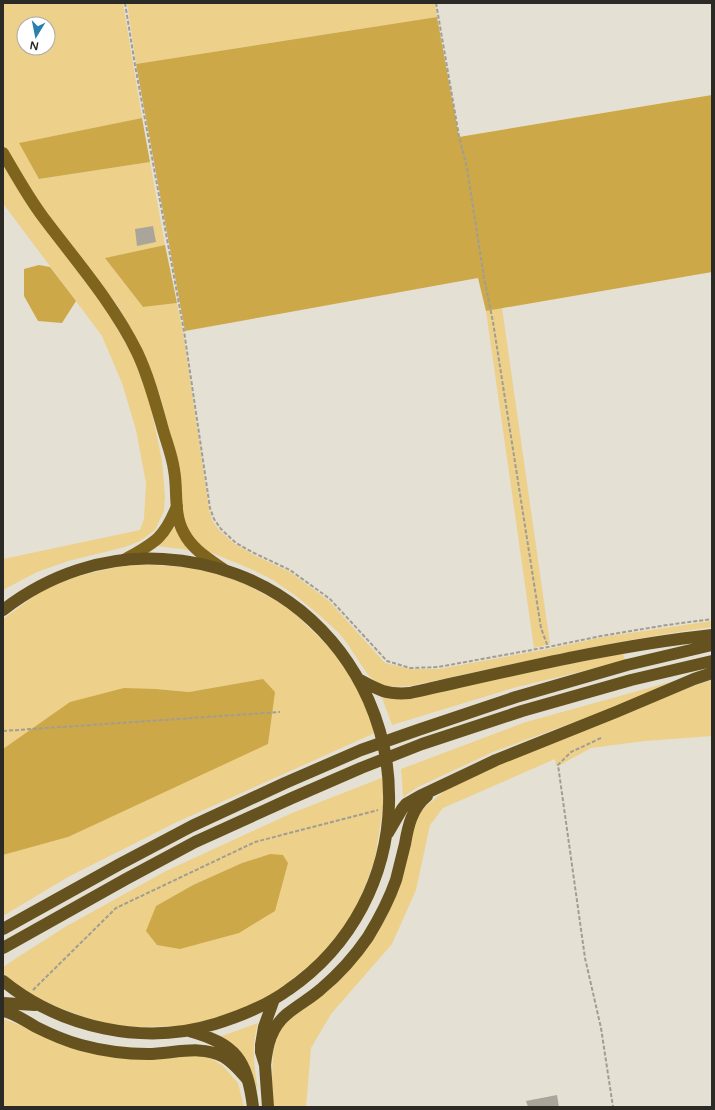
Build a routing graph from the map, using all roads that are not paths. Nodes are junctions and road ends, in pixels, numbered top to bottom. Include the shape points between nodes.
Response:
1 (3, 153) edge
2 (177, 506) junction
3 (124, 560) junction
4 (223, 569) junction
5 (3, 610) edge
6 (712, 635) edge
7 (712, 645) edge
8 (712, 661) edge
9 (712, 673) edge
10 (358, 679) junction
11 (434, 790) junction
12 (386, 838) junction
13 (3, 930) edge
14 (5, 947) edge
15 (3, 981) edge
16 (274, 999) junction
17 (3, 1002) edge
18 (40, 1006) junction
19 (3, 1011) edge
20 (188, 1030) junction
21 (265, 1065) junction
22 (248, 1080) junction
23 (253, 1107) edge
24 (268, 1107) edge

1 - 2 main road via 42,215 113,310 137,352 154,397 171,455
2 - 3 main road via 168,526 157,540
2 - 4 main road via 183,531 189,541
3 - 4 highway via 174,559
3 - 5 highway via 98,564 59,577 22,596
4 - 10 highway via 263,586 310,619 348,662
6 - 10 highway via 620,648 410,693 384,692
7 - 13 highway via 627,665 516,697 360,750 192,826
8 - 14 highway via 631,680 522,711 422,744 361,768 195,842
9 - 11 highway via 496,760
10 - 12 highway via 374,714 385,750 389,788
11 - 12 highway via 406,804
11 - 21 highway via 415,808 396,879 375,926 359,949 321,990 279,1021 270,1038
12 - 16 highway via 372,886 348,930 327,957 289,990
15 - 18 highway
16 - 20 highway via 233,1019
16 - 21 highway via 261,1038 261,1052
17 - 18 highway
18 - 20 highway via 68,1018 107,1029 147,1033
19 - 22 highway via 16,1015 50,1034 82,1045 148,1054 200,1051 216,1054 237,1067
20 - 22 highway via 219,1041 229,1049 242,1064
21 - 24 highway
22 - 23 highway

